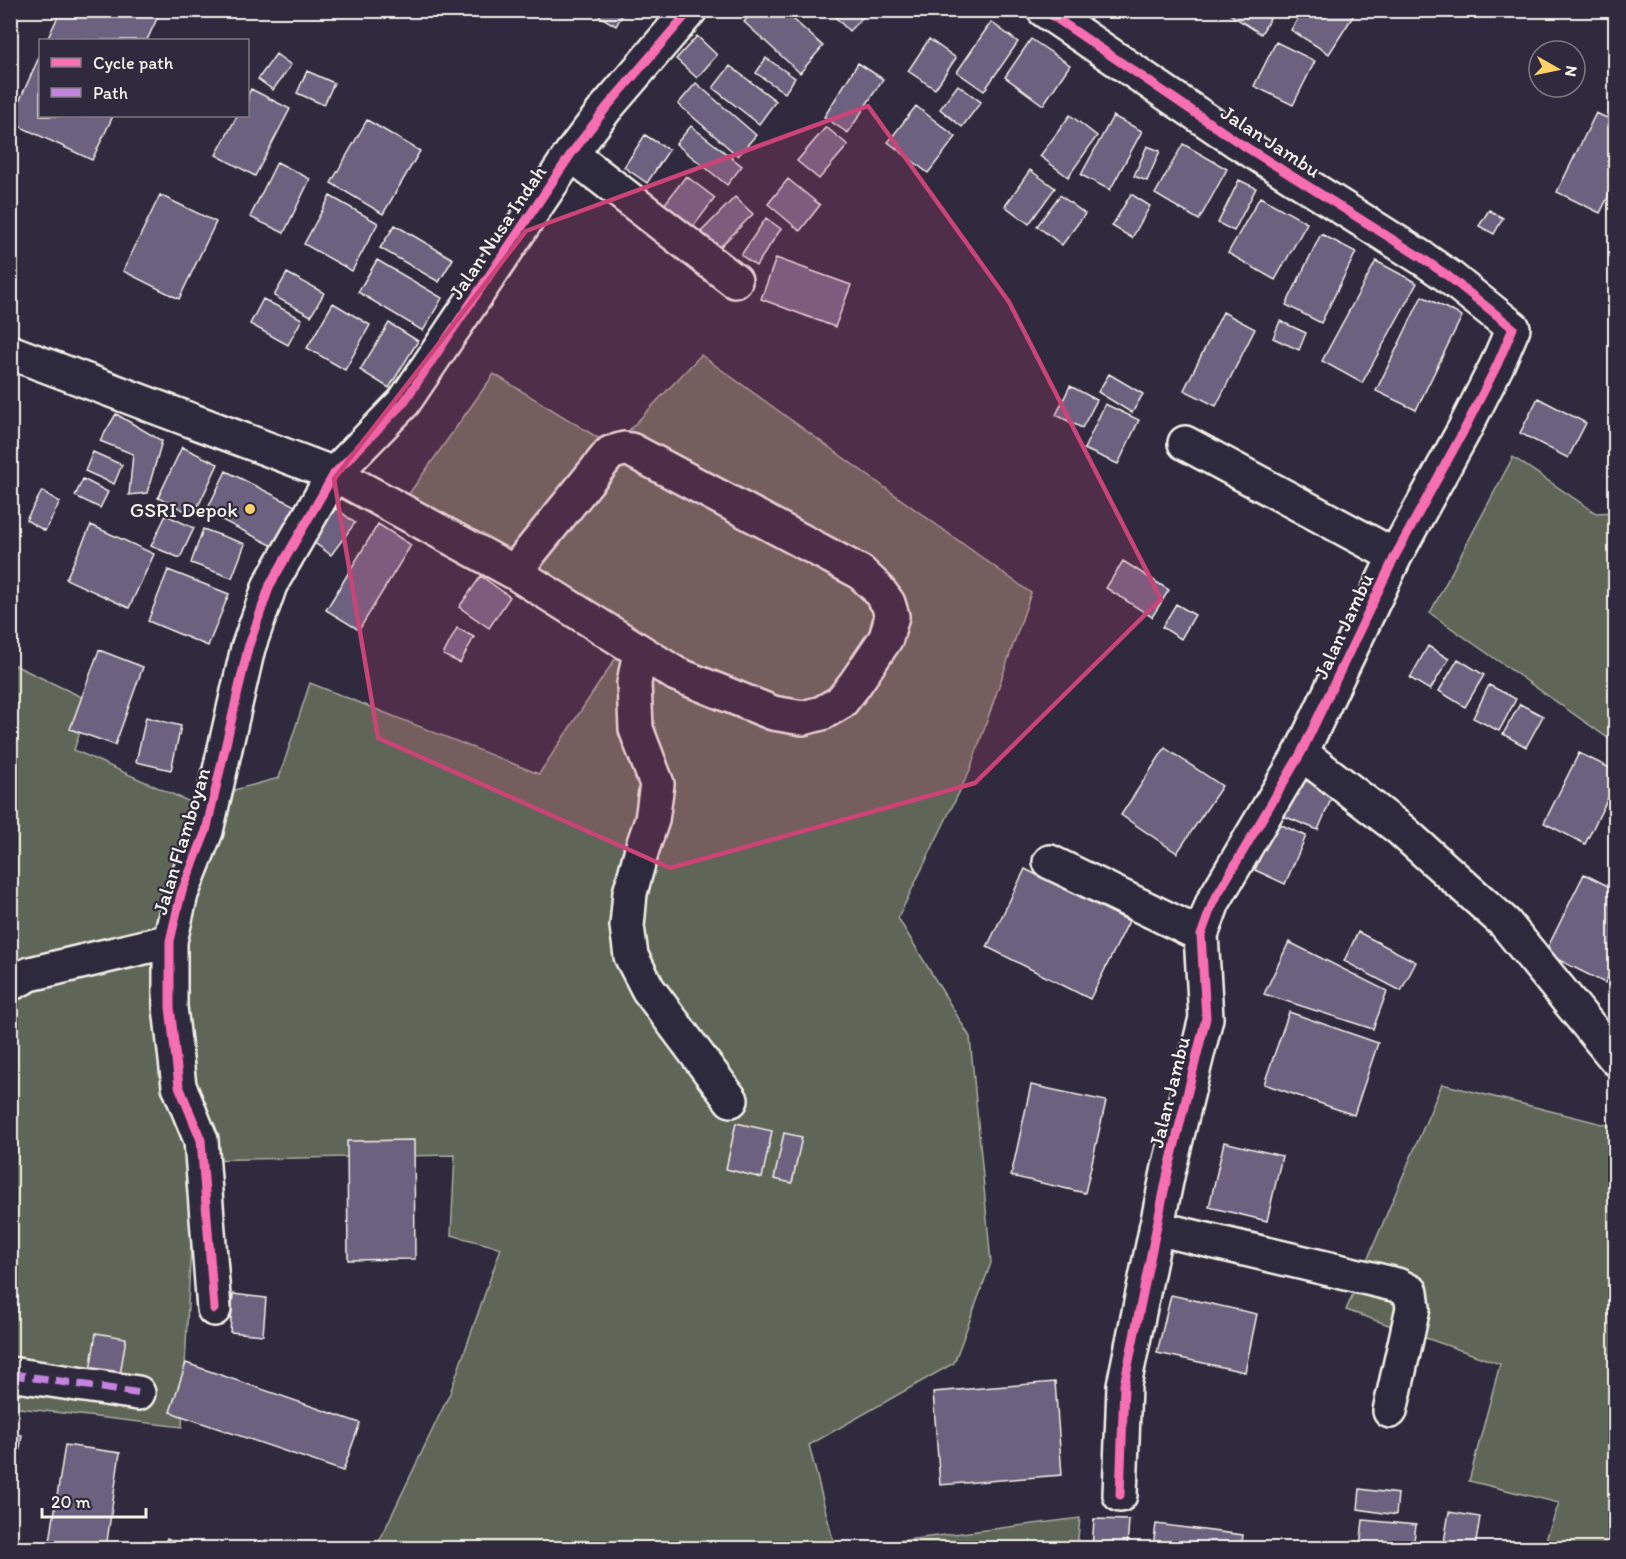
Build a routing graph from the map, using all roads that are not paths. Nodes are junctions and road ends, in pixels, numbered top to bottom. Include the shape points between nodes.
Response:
1 (690, 10) edge
2 (1044, 10) edge
3 (571, 154) junction
4 (735, 281) dead end
5 (10, 352) edge
6 (1185, 443) dead end
7 (334, 474) junction
8 (1395, 556) junction
9 (514, 572) junction
10 (640, 652) junction
11 (1301, 753) junction
12 (1050, 862) dead end
13 (1201, 935) junction
14 (170, 941) junction
15 (10, 984) edge
16 (1613, 1047) edge
17 (731, 1100) dead end
18 (1156, 1228) junction
19 (214, 1309) dead end
20 (10, 1374) edge
21 (138, 1393) dead end
22 (1390, 1411) dead end
23 (1120, 1495) dead end

1 - 3 street, Jalan Nusa Indah
2 - 8 street, Jalan Jambu via 1238,142 1422,258 1513,328 1464,432
3 - 4 street
3 - 7 street, Jalan Nusa Indah via 404,402
5 - 7 street
6 - 8 street
7 - 9 street
7 - 14 street, Jalan Flamboyan via 270,585 248,648 206,831 181,894
8 - 11 street, Jalan Jambu
9 - 10 street
9 - 10 street via 610,453 624,449 860,572 888,603 892,616 886,638 841,702 803,718 773,713 741,701 676,674
10 - 17 street via 634,683 636,729 657,784 652,820 630,893 627,926 631,956 648,989
11 - 13 street, Jalan Jambu via 1213,902
11 - 16 street via 1400,829 1505,923
12 - 13 street
13 - 18 street, Jalan Jambu via 1206,1018
14 - 15 street, Jalan Flamboyan via 30,974
14 - 19 street, Jalan Flamboyan via 170,1007 179,1086 201,1140
18 - 22 street via 1405,1287 1411,1292 1413,1308
18 - 23 street, Jalan Jambu via 1124,1385
20 - 21 street

